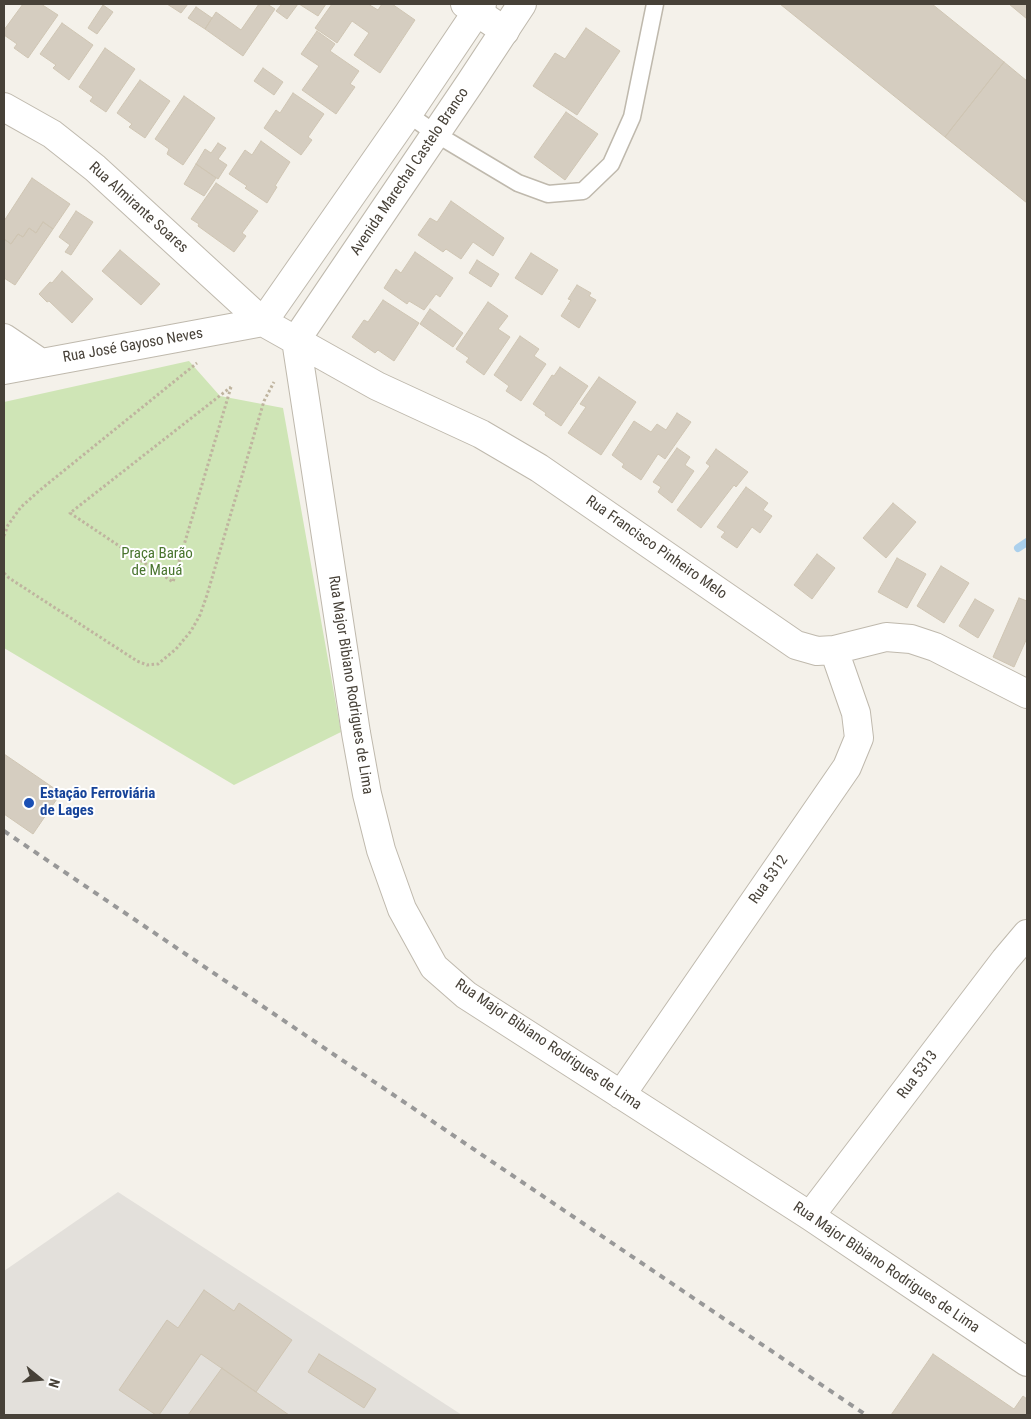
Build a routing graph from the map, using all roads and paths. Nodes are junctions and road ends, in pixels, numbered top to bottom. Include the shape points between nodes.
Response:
1 (522, 4) edge
2 (655, 4) edge
3 (474, 6) edge
4 (505, 31) junction
5 (4, 107) edge
6 (408, 114) junction
7 (436, 134) junction
8 (263, 322) junction
9 (4, 338) edge
10 (296, 340) junction
11 (41, 362) junction
12 (198, 362) dead end
13 (4, 370) edge
14 (230, 387) joint
15 (4, 536) edge
16 (4, 574) edge
17 (834, 650) junction
18 (1027, 694) edge
19 (1027, 934) edge
20 (621, 1095) junction
21 (810, 1216) junction
22 (1027, 1362) edge

1 - 4 street, Avenida Marechal Castelo Branco
2 - 7 lane via 632,117 611,164 583,191 540,192 518,183
3 - 4 street
3 - 6 street
4 - 7 street, Avenida Marechal Castelo Branco
5 - 8 street, Rua Almirante Soares via 52,134 95,168
6 - 7 lane
6 - 8 street
7 - 10 street, Avenida Marechal Castelo Branco
8 - 10 street, Rua Almirante Soares
8 - 11 street, Rua José Gayoso Neves
9 - 11 street
10 - 16 path via 264,401 200,615 192,631 158,664 147,665 137,661
10 - 17 street, Rua Francisco Pinheiro Melo via 377,386 481,434 539,468 796,645
10 - 20 street, Rua Major Bibiano Rodrigues de Lima via 367,794 381,850 402,909 434,967 466,995
11 - 13 street, Rua José Gayoso Neves
12 - 15 path via 34,495 21,507
14 - 14 path via 173,582 70,513 208,405
17 - 18 street, Rua Francisco Pinheiro Melo via 886,637 911,639
17 - 20 street, Rua 5312 via 856,713 859,738 847,767
19 - 21 street, Rua 5313
20 - 21 street, Rua Major Bibiano Rodrigues de Lima
21 - 22 street, Rua Major Bibiano Rodrigues de Lima

